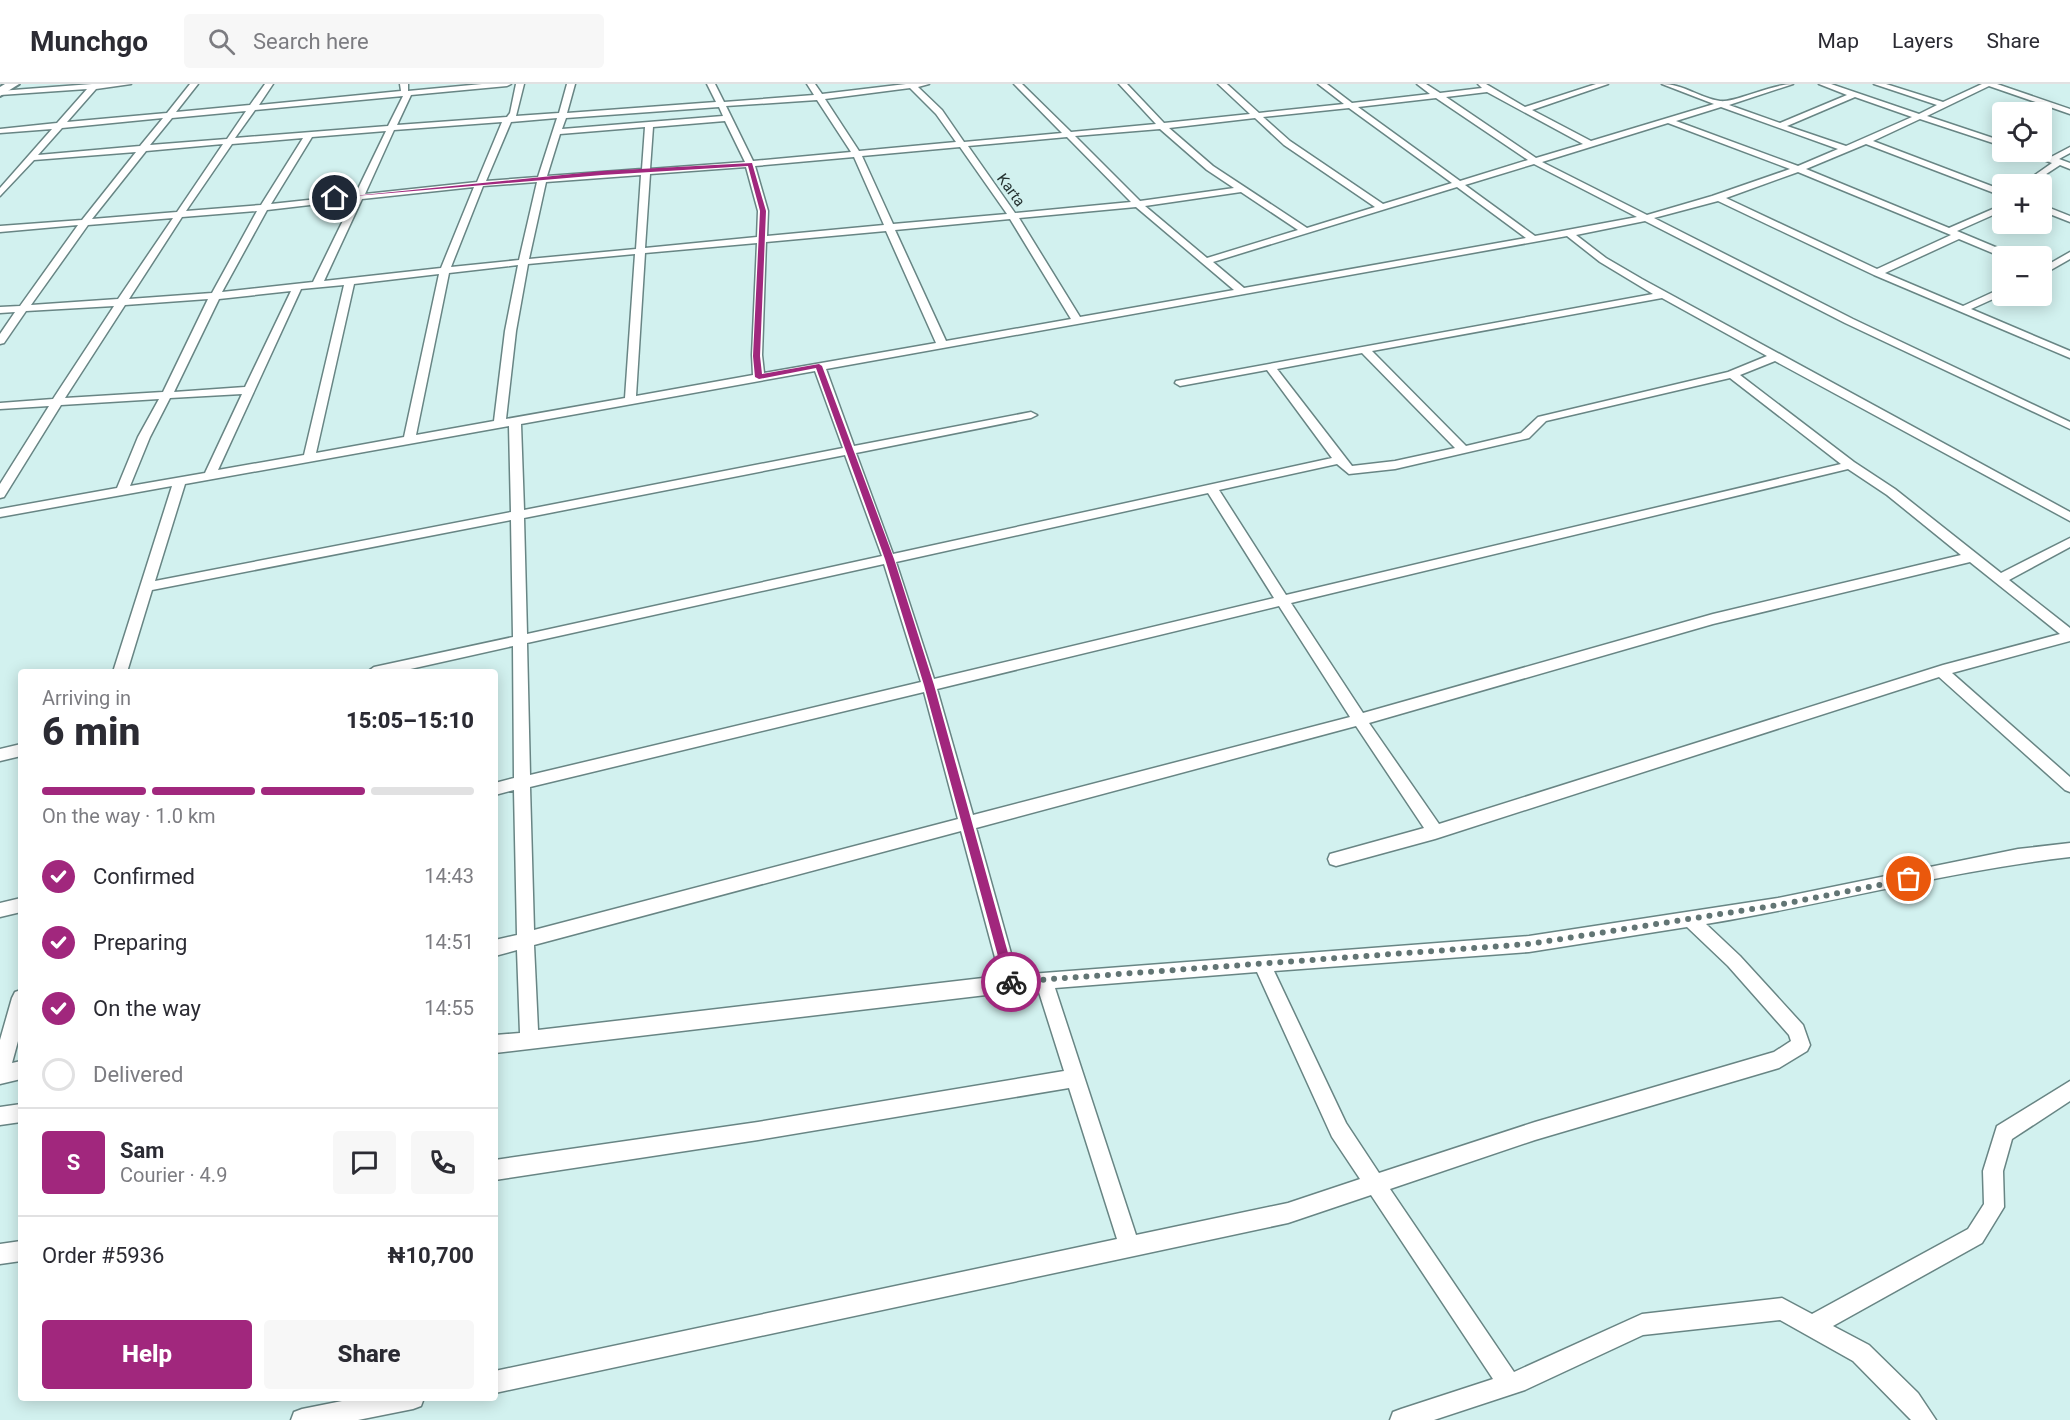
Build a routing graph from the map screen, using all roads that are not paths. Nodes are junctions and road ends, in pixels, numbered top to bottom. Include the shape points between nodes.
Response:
1 (13, 84) edge
2 (127, 84) edge
3 (194, 84) edge
4 (269, 84) edge
5 (404, 84) edge
6 (507, 84) edge
7 (520, 84) edge
8 (571, 84) edge
9 (711, 84) edge
10 (811, 84) edge
11 (926, 84) edge
12 (1018, 84) edge
13 (1123, 84) edge
14 (1222, 84) edge
15 (1322, 84) edge
16 (1421, 84) edge
17 (1604, 84) edge
18 (1666, 84) edge
19 (1789, 84) edge
20 (1823, 84) edge
21 (1878, 84) edge
22 (1989, 84) edge
23 (911, 85) edge
24 (94, 86) edge
25 (1485, 87) edge
26 (0, 93) edge
27 (407, 95) junction
28 (1437, 95) junction
29 (1853, 95) junction
30 (820, 97) junction
31 (721, 105) junction
32 (1721, 105) junction
33 (1944, 105) junction
34 (1352, 106) junction
35 (252, 108) junction
36 (1523, 110) junction
37 (2070, 112) edge
38 (563, 116) junction
39 (166, 117) junction
40 (1257, 117) junction
41 (1918, 117) junction
42 (728, 118) junction
43 (508, 120) junction
44 (1669, 121) junction
45 (649, 124) junction
46 (59, 126) junction
47 (1162, 126) junction
48 (1780, 126) junction
49 (390, 128) junction
50 (0, 131) edge
51 (556, 132) junction
52 (309, 135) junction
53 (1068, 135) junction
54 (1866, 141) junction
55 (1992, 141) edge
56 (228, 143) junction
57 (961, 144) junction
58 (1590, 144) junction
59 (143, 149) junction
60 (1845, 149) junction
61 (2070, 150) edge
62 (857, 154) junction
63 (29, 158) junction
64 (2052, 160) edge
65 (2055, 161) junction
66 (1536, 162) junction
67 (750, 164) junction
68 (2070, 166) edge
69 (1797, 168) junction
70 (647, 170) junction
71 (2039, 174) edge
72 (543, 178) junction
73 (479, 184) junction
74 (1460, 184) junction
75 (1992, 189) edge
76 (1239, 190) junction
77 (0, 193) edge
78 (358, 195) junction
79 (1721, 199) junction
80 (1138, 204) junction
81 (264, 207) junction
82 (1381, 207) junction
83 (2052, 212) edge
84 (180, 213) junction
85 (1992, 213) edge
86 (1013, 216) junction
87 (1647, 218) junction
88 (2070, 219) edge
89 (84, 223) junction
90 (890, 227) junction
91 (0, 229) edge
92 (1304, 230) junction
93 (1954, 233) junction
94 (1570, 234) junction
95 (1532, 238) junction
96 (762, 240) junction
97 (1992, 249) edge
98 (640, 252) junction
99 (2070, 255) edge
100 (1206, 261) junction
101 (523, 262) junction
102 (2052, 265) edge
103 (445, 270) junction
104 (1877, 273) junction
105 (350, 280) junction
106 (317, 285) junction
107 (297, 288) junction
108 (1241, 291) junction
109 (1663, 295) junction
110 (215, 296) junction
111 (1992, 296) edge
112 (122, 300) junction
113 (24, 308) junction
114 (1964, 309) junction
115 (0, 310) edge
116 (1077, 320) junction
117 (0, 341) edge
118 (942, 344) junction
119 (1364, 349) junction
120 (2070, 355) edge
121 (1775, 357) junction
122 (819, 366) junction
123 (1269, 366) junction
124 (1732, 374) junction
125 (759, 377) junction
126 (1180, 383) dead end
127 (250, 390) junction
128 (164, 396) junction
129 (630, 400) junction
130 (57, 402) junction
131 (0, 406) edge
132 (1031, 415) dead end
133 (515, 421) junction
134 (500, 423) junction
135 (2070, 426) edge
136 (409, 440) junction
137 (1464, 450) junction
138 (850, 452) junction
139 (309, 458) junction
140 (1340, 460) junction
141 (1850, 465) junction
142 (210, 475) junction
143 (180, 481) junction
144 (1212, 489) junction
145 (122, 491) junction
146 (0, 494) edge
147 (0, 513) edge
148 (519, 515) junction
149 (2070, 517) edge
150 (2070, 542) edge
151 (1971, 557) junction
152 (889, 559) junction
153 (2000, 579) junction
154 (147, 587) junction
155 (1284, 602) junction
156 (2070, 636) edge
157 (521, 639) junction
158 (121, 669) edge
159 (387, 669) edge
160 (1942, 672) junction
161 (929, 685) junction
162 (1359, 720) junction
163 (18, 751) edge
164 (0, 755) edge
165 (521, 783) junction
166 (2070, 786) edge
167 (498, 788) edge
168 (965, 823) junction
169 (1435, 832) junction
170 (2070, 850) edge
171 (1336, 859) dead end
172 (18, 906) edge
173 (0, 910) edge
174 (1690, 919) junction
175 (525, 940) junction
176 (498, 947) edge
177 (1262, 965) junction
178 (1044, 980) junction
179 (1011, 983) junction
180 (18, 1009) edge
181 (529, 1040) junction
182 (498, 1044) edge
183 (18, 1070) edge
184 (0, 1073) edge
185 (1075, 1078) junction
186 (2070, 1090) edge
187 (18, 1113) edge
188 (0, 1116) edge
189 (498, 1170) edge
190 (1377, 1184) junction
191 (1130, 1248) junction
192 (18, 1251) edge
193 (0, 1254) edge
194 (1812, 1326) junction
195 (498, 1381) edge
196 (1509, 1384) junction
197 (398, 1401) edge
198 (302, 1420) edge
199 (1401, 1420) edge
200 (1925, 1420) edge

1 - 26 highway
2 - 24 street
3 - 39 street
4 - 35 street
5 - 27 street
6 - 27 street
7 - 43 street via 514,114
8 - 38 street
9 - 31 street
10 - 30 street
11 - 23 street
12 - 53 street
13 - 47 street
14 - 40 street
15 - 34 street
16 - 28 street
17 - 36 street
18 - 32 street
19 - 32 street
20 - 29 street
21 - 33 street
22 - 33 street
22 - 37 street
23 - 30 street
23 - 57 street, Karta via 939,112
24 - 26 street
24 - 46 street
25 - 28 street
25 - 36 street
27 - 35 street
27 - 49 street
28 - 34 street
28 - 66 street
29 - 41 street
29 - 48 street
30 - 31 street
30 - 62 street
31 - 38 street
31 - 42 street
32 - 44 street
32 - 48 street
33 - 41 street
34 - 40 street
34 - 74 street
35 - 39 street
35 - 56 street
36 - 58 street
38 - 43 street
38 - 51 street
39 - 46 street
39 - 59 street
40 - 47 street
40 - 82 street via 1287,143
41 - 54 street
41 - 55 street
42 - 45 street
42 - 67 street
43 - 49 street
43 - 73 street
44 - 58 street
44 - 69 street
45 - 51 street
45 - 70 street
46 - 50 street
46 - 63 street
47 - 53 street
47 - 76 street
48 - 60 street
49 - 52 street
49 - 78 street
51 - 72 street
52 - 56 street
52 - 81 street
53 - 57 street
53 - 80 street
54 - 60 street
54 - 75 street
56 - 59 street
56 - 84 street
57 - 62 street
57 - 86 street, Karta
58 - 66 street
59 - 63 street
59 - 89 street
60 - 69 street
61 - 65 street
62 - 67 street
62 - 90 street
63 - 77 street
64 - 65 street
65 - 68 street
65 - 71 street
66 - 74 street
66 - 87 street
67 - 70 street
67 - 96 street via 763,211
69 - 79 street
69 - 93 street
70 - 72 street
70 - 98 street
72 - 73 street
72 - 101 street
73 - 78 street
73 - 103 street
74 - 82 street
74 - 95 street
76 - 80 street
76 - 92 street
78 - 81 street
78 - 106 street
79 - 87 street
79 - 104 street
80 - 86 street
80 - 100 street
81 - 84 street
81 - 110 street
82 - 92 street
83 - 88 street
84 - 89 street
84 - 112 street
85 - 93 street
86 - 90 street
86 - 116 street, Karta
87 - 94 street
87 - 135 street via 1849,321
89 - 91 street
89 - 113 street
90 - 96 street
90 - 118 street
92 - 100 street
93 - 97 street
93 - 104 street
94 - 95 street
94 - 109 street via 1605,262
95 - 108 street
96 - 98 street
96 - 125 street
98 - 101 street
98 - 129 street
99 - 102 street
100 - 108 street
101 - 103 street
101 - 134 street
103 - 105 street
103 - 136 street
104 - 114 street
105 - 106 street
105 - 139 street
106 - 107 street
107 - 110 street
107 - 127 street
108 - 116 street
109 - 119 street
109 - 121 street
110 - 112 street
110 - 128 street
111 - 114 street
112 - 113 street
112 - 130 street
113 - 115 street
113 - 117 street
114 - 120 street
116 - 118 street
118 - 122 street
119 - 123 street
119 - 137 street
121 - 124 street
121 - 149 street
122 - 125 street
122 - 138 street
123 - 126 street
123 - 140 street
124 - 137 street via 1542,419 1525,436
124 - 141 street
125 - 129 street
127 - 128 street
127 - 142 street
128 - 130 street
128 - 145 street
129 - 133 street
130 - 131 street
130 - 146 street
132 - 138 street
133 - 134 street
133 - 148 street
134 - 136 street
136 - 139 street
137 - 140 street via 1349,470
138 - 148 street
138 - 152 street
139 - 142 street
140 - 144 street
141 - 151 street via 1891,492
141 - 155 street via 1471,553
142 - 143 street
143 - 145 street
143 - 154 street
144 - 152 street
144 - 155 street
145 - 147 street
148 - 154 street
148 - 157 street
150 - 153 street
151 - 153 street
151 - 162 street via 1713,619
152 - 157 street
152 - 161 street
153 - 156 street
154 - 158 street
155 - 161 street
155 - 162 street
156 - 160 street
157 - 159 street
157 - 165 street
160 - 166 street
160 - 169 street
161 - 165 street
161 - 168 street
162 - 168 street
162 - 169 street
163 - 164 street
165 - 167 street
165 - 175 street
168 - 175 street
168 - 179 street
169 - 171 street
170 - 174 street via 2018,856
172 - 173 street
174 - 177 street via 1529,944
174 - 190 street via 1797,1030 1801,1045 1779,1059 1535,1131
175 - 176 street
175 - 181 street
177 - 178 street
177 - 190 street via 1339,1130
178 - 179 street
178 - 185 street
179 - 181 street
180 - 184 street
181 - 182 street
183 - 184 street
185 - 189 street
185 - 191 street
186 - 194 street via 2004,1133 1994,1171 1994,1207 1975,1236
187 - 188 street
190 - 191 street via 1288,1213
190 - 196 street
191 - 195 street
192 - 193 street
194 - 196 street via 1782,1309 1642,1325
194 - 200 street via 1862,1353
196 - 199 street
197 - 198 street

